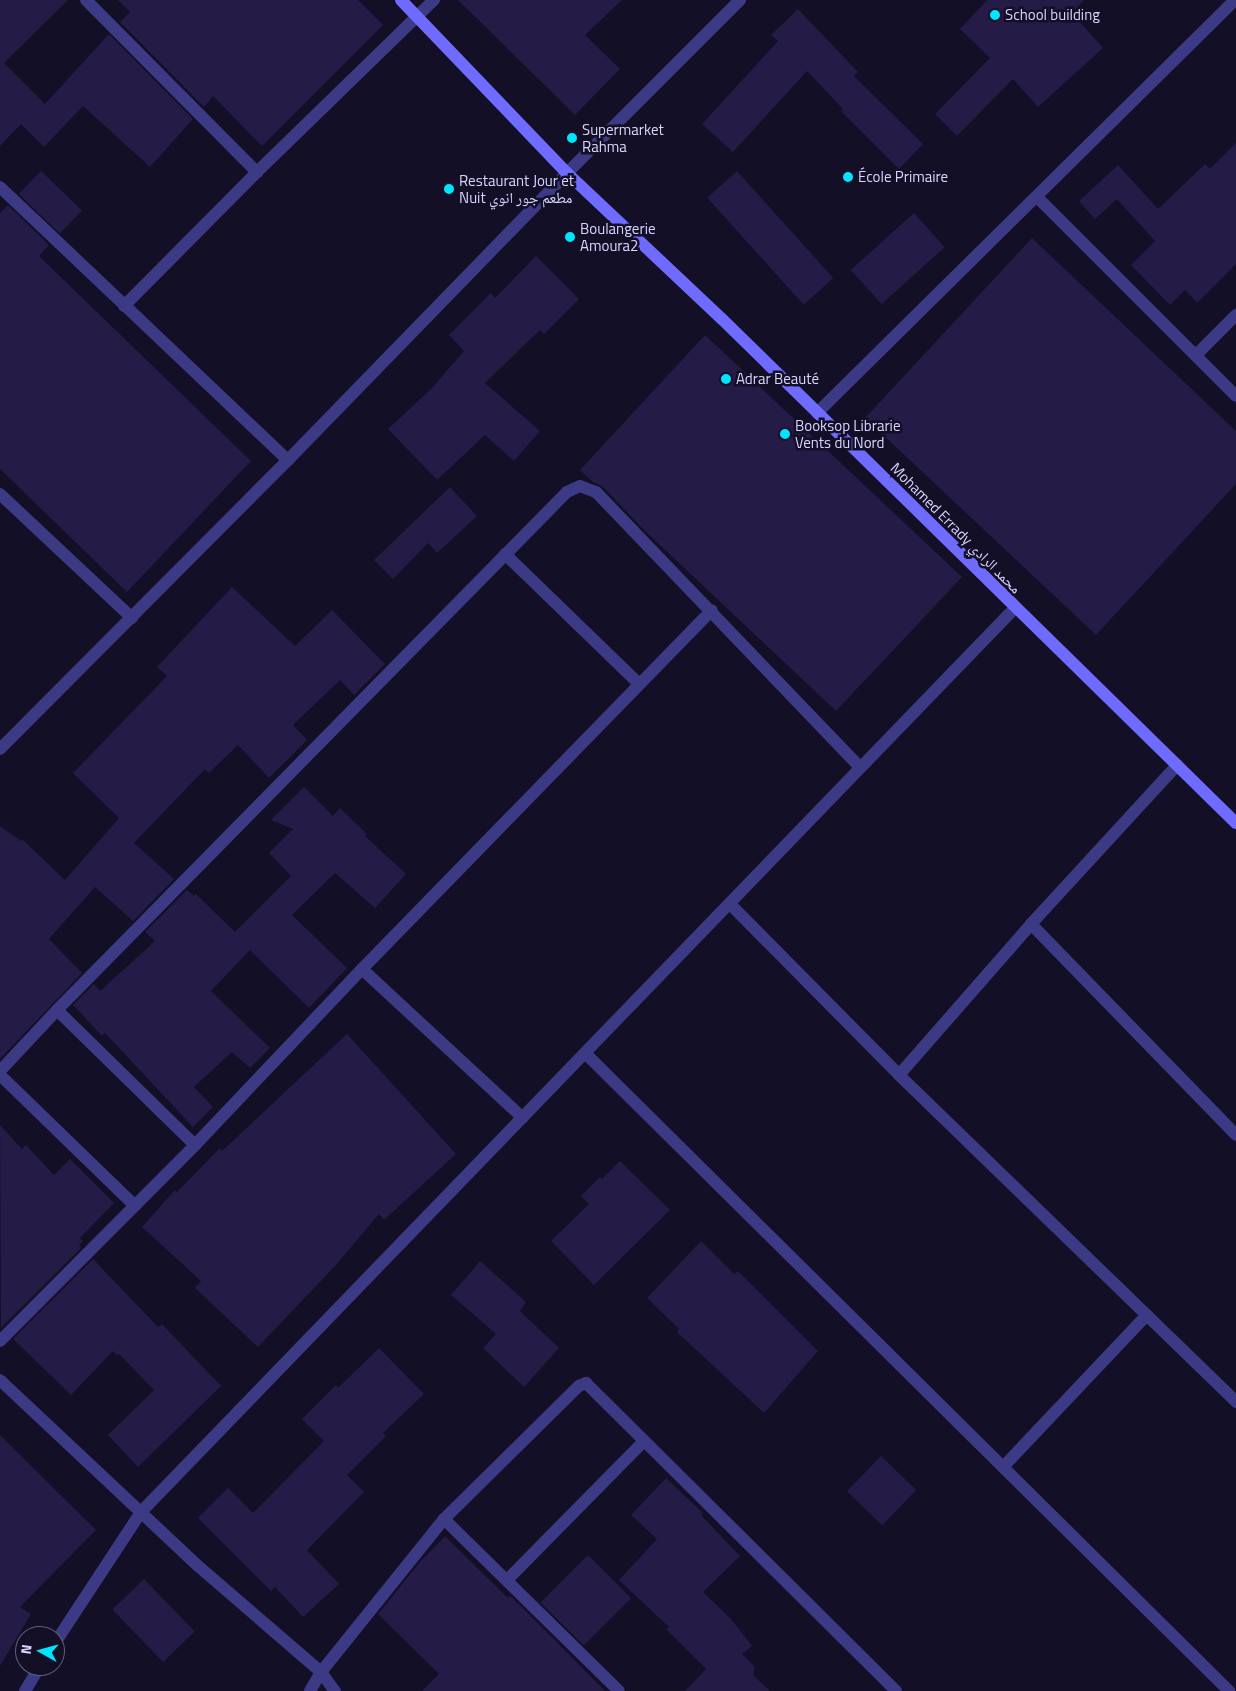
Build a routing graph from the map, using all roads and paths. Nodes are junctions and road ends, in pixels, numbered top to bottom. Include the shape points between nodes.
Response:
1 (86, 0) edge
2 (401, 0) edge
3 (434, 0) edge
4 (740, 0) edge
5 (1236, 0) edge
6 (418, 17) junction
7 (257, 172) junction
8 (567, 172) junction
9 (0, 186) edge
10 (1037, 197) junction
11 (124, 306) junction
12 (1236, 315) edge
13 (1196, 355) junction
14 (1236, 396) edge
15 (817, 413) junction
16 (288, 460) junction
17 (0, 494) edge
18 (505, 554) junction
19 (1015, 608) junction
20 (712, 610) junction
21 (132, 618) junction
22 (639, 684) junction
23 (0, 749) edge
24 (1177, 765) junction
25 (860, 767) junction
26 (1236, 823) edge
27 (730, 904) junction
28 (1031, 924) junction
29 (362, 969) junction
30 (57, 1010) junction
31 (585, 1053) junction
32 (0, 1073) edge
33 (899, 1075) junction
34 (523, 1118) junction
35 (1236, 1135) edge
36 (195, 1145) junction
37 (135, 1206) junction
38 (1147, 1315) junction
39 (0, 1341) edge
40 (0, 1380) edge
41 (1236, 1402) edge
42 (643, 1442) junction
43 (1004, 1466) junction
44 (141, 1512) junction
45 (444, 1519) junction
46 (507, 1580) junction
47 (65, 1628) edge
48 (321, 1672) junction
49 (34, 1676) edge
50 (25, 1691) edge
51 (310, 1691) edge
52 (335, 1691) edge
53 (619, 1691) edge
54 (896, 1691) edge
55 (1228, 1691) edge

1 - 7 street
2 - 6 street, Mohamed Errady محمد الرادي
3 - 6 street
4 - 8 street
5 - 10 street
6 - 7 street
6 - 8 street, Mohamed Errady محمد الرادي
7 - 11 street
8 - 15 street, Mohamed Errady محمد الرادي
8 - 16 street
9 - 11 street
10 - 13 street
10 - 15 street
11 - 16 street
12 - 13 street
13 - 14 street
15 - 19 street, Mohamed Errady محمد الرادي
16 - 21 street
17 - 21 street
18 - 20 street via 567,492 580,486 596,492
18 - 22 street
18 - 30 street
19 - 24 street, Mohamed Errady محمد الرادي
19 - 25 street
20 - 22 street
20 - 25 street
21 - 23 street
22 - 29 street
24 - 26 street, Mohamed Errady محمد الرادي
24 - 28 street
25 - 27 street
27 - 31 street
27 - 33 street
28 - 33 street
28 - 35 street
29 - 34 street
29 - 36 street
30 - 32 street
30 - 36 street
31 - 34 street
31 - 43 street
32 - 37 street
33 - 38 street
34 - 44 street
36 - 37 street
37 - 39 street
38 - 41 street
38 - 43 street
40 - 44 street
42 - 45 street via 586,1383 579,1386
42 - 46 street
42 - 54 street
43 - 55 street
44 - 47 street
44 - 48 street
45 - 46 street
45 - 48 street
46 - 53 street
48 - 51 street
48 - 52 street
49 - 50 street

